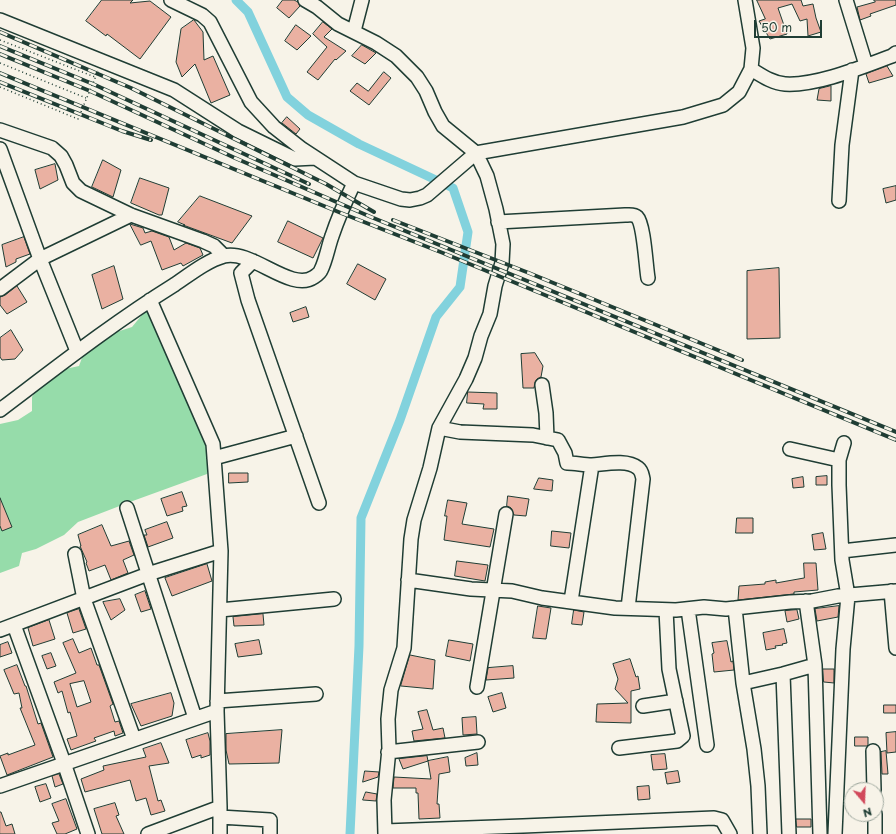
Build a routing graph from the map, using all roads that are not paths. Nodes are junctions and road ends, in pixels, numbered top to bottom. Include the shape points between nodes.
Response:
1 (171, 0) edge
2 (305, 0) edge
3 (362, 0) edge
4 (746, 0) edge
5 (846, 0) edge
6 (0, 20) edge
7 (354, 32) junction
8 (896, 53) edge
9 (866, 65) junction
10 (751, 69) junction
11 (852, 70) junction
12 (0, 130) edge
13 (0, 149) edge
14 (476, 153) junction
15 (315, 158) junction
16 (354, 183) junction
17 (839, 201) dead end
18 (131, 215) junction
19 (498, 222) junction
20 (224, 256) junction
21 (40, 259) junction
22 (254, 261) junction
23 (648, 278) dead end
24 (0, 289) edge
25 (150, 300) junction
26 (77, 351) junction
27 (542, 385) dead end
28 (0, 410) edge
29 (440, 428) junction
30 (296, 436) junction
31 (547, 438) junction
32 (844, 443) dead end
33 (790, 449) dead end
34 (214, 458) junction
35 (839, 460) junction
36 (592, 465) junction
37 (319, 503) dead end
38 (127, 508) dead end
39 (506, 514) dead end
40 (896, 545) edge
41 (221, 551) junction
42 (842, 551) junction
43 (75, 554) dead end
44 (148, 574) junction
45 (408, 580) junction
46 (493, 590) junction
47 (894, 591) edge
48 (848, 596) junction
49 (84, 599) junction
50 (334, 599) dead end
51 (571, 601) junction
52 (806, 601) junction
53 (628, 608) junction
54 (735, 608) junction
55 (688, 609) junction
56 (220, 610) junction
57 (666, 610) junction
58 (14, 625) junction
59 (0, 630) edge
60 (896, 648) edge
61 (815, 665) junction
62 (783, 674) junction
63 (742, 683) junction
64 (477, 687) dead end
65 (316, 694) dead end
66 (676, 700) junction
67 (217, 706) junction
68 (643, 706) dead end
69 (195, 718) junction
70 (134, 740) junction
71 (478, 742) dead end
72 (707, 745) dead end
73 (619, 748) dead end
74 (873, 751) dead end
75 (388, 752) junction
76 (64, 764) junction
77 (874, 782) edge
78 (0, 786) edge
79 (220, 812) junction
80 (875, 822) edge
81 (726, 830) edge
82 (385, 832) edge
83 (88, 834) edge
84 (148, 834) edge
85 (220, 834) edge
86 (270, 834) edge
87 (760, 834) edge
88 (789, 834) edge
89 (820, 834) edge
90 (835, 834) edge
91 (875, 834) edge

1 - 15 street via 202,15 210,22 251,102 274,127
2 - 7 street via 338,24
3 - 7 street
4 - 10 street via 753,48
5 - 9 street
6 - 15 street via 174,90 238,131 296,159
7 - 14 street via 396,56 417,77 443,126
8 - 9 street
9 - 11 street
10 - 11 street via 771,81 784,84 803,83
10 - 14 street via 739,92 723,104 703,111 683,117
11 - 17 street via 842,145
12 - 18 street via 52,148 61,156 73,184 81,191
13 - 21 street
14 - 16 street via 427,195 420,198 401,199
14 - 19 street via 487,176
15 - 16 street
16 - 22 street via 332,234 320,272 313,278 292,279
18 - 20 street via 204,241
18 - 21 street
19 - 23 street via 634,215 642,228
19 - 29 street via 503,244 502,263 490,314 466,379
20 - 22 street via 236,255
20 - 25 street via 213,260
21 - 24 street
21 - 26 street
22 - 30 street via 241,273
25 - 26 street
25 - 34 street via 213,444
26 - 28 street
27 - 31 street
29 - 31 street via 460,432 510,433
29 - 45 street via 414,520
30 - 34 street
30 - 37 street
31 - 36 street via 558,440 567,463
32 - 35 street
33 - 35 street
34 - 41 street
35 - 42 street
36 - 51 street
36 - 53 street via 630,464 639,468 644,479
38 - 44 street
39 - 46 street
40 - 42 street
41 - 44 street
41 - 56 street
42 - 48 street
43 - 49 street
44 - 49 street
44 - 69 street
45 - 46 street
45 - 75 street via 404,648 391,690
46 - 51 street
46 - 64 street
47 - 48 street
47 - 60 street
48 - 52 street
48 - 90 street via 843,649
49 - 58 street
49 - 70 street
50 - 56 street
51 - 53 street
52 - 54 street
52 - 61 street
53 - 57 street
54 - 55 street
54 - 63 street
55 - 57 street
55 - 72 street
56 - 67 street
57 - 66 street via 667,654
58 - 59 street
58 - 76 street
61 - 62 street
61 - 89 street
62 - 63 street
62 - 88 street
63 - 87 street via 754,749
65 - 67 street
66 - 68 street
66 - 73 street via 683,736 677,742
67 - 69 street
67 - 79 street
69 - 70 street
70 - 76 street
71 - 75 street
74 - 77 street
75 - 82 street via 384,800
76 - 78 street
76 - 83 street
79 - 84 street
79 - 85 street
79 - 86 street via 270,820
80 - 91 street
81 - 82 street via 722,820 714,818

